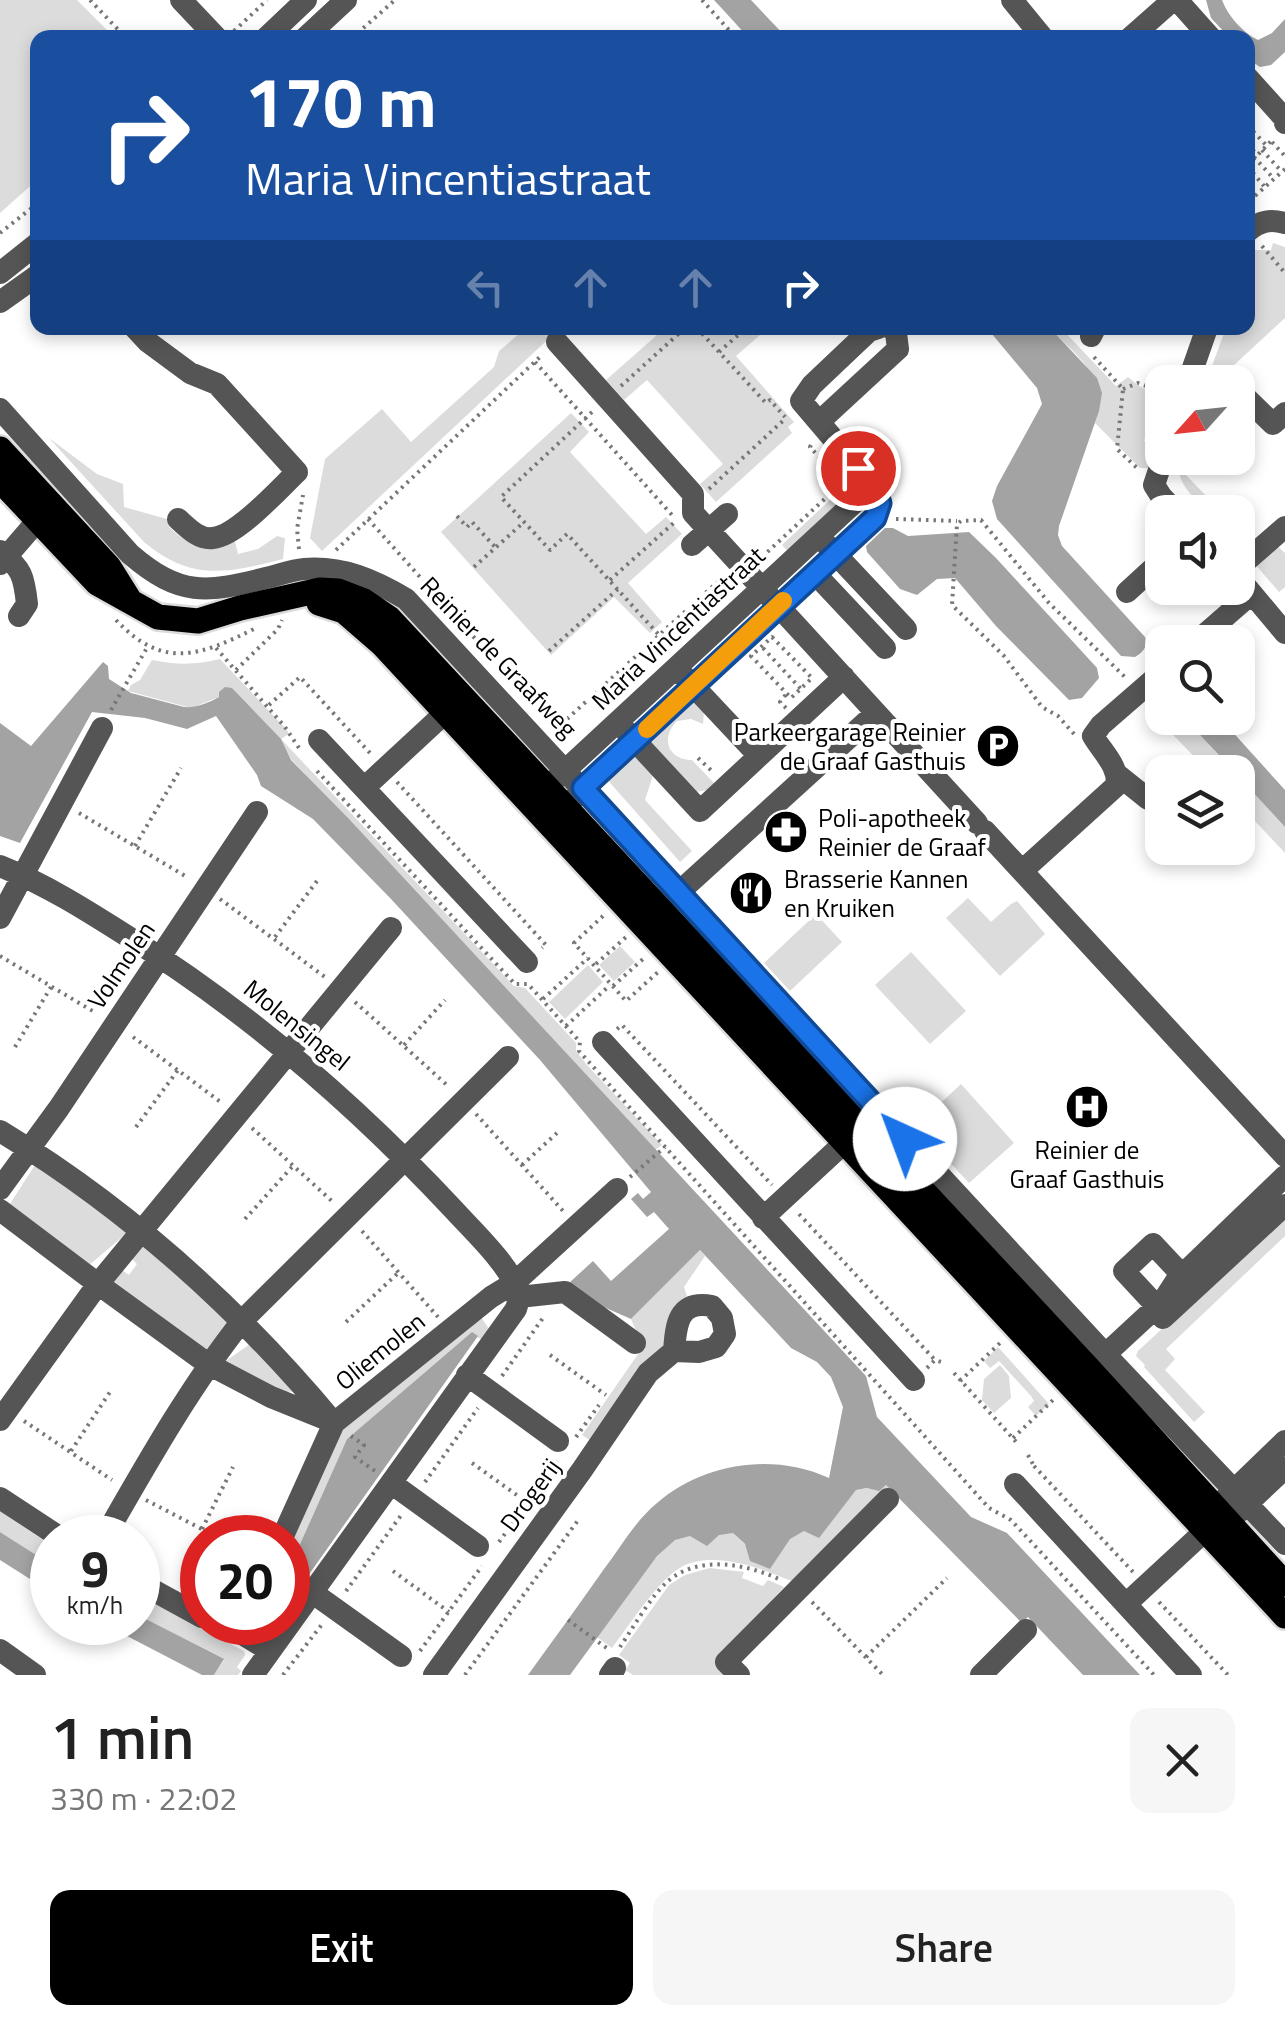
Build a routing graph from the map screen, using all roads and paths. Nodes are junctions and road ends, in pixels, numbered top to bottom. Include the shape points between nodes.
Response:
1 (90, 0) edge
2 (181, 0) edge
3 (267, 0) edge
4 (306, 0) edge
5 (346, 0) edge
6 (395, 0) edge
7 (702, 0) edge
8 (1012, 0) edge
9 (1180, 5) edge
10 (1145, 9) edge
11 (118, 30) edge
12 (209, 30) edge
13 (235, 30) edge
14 (274, 30) edge
15 (314, 30) edge
16 (361, 30) edge
17 (729, 30) edge
18 (1037, 30) edge
19 (1203, 30) edge
20 (1255, 86) edge
21 (1266, 145) edge
22 (1285, 156) edge
23 (1284, 171) edge
24 (1255, 174) edge
25 (1274, 179) junction
26 (1265, 187) junction
27 (1255, 195) edge
28 (30, 209) edge
29 (1285, 223) edge
30 (1255, 227) edge
31 (0, 233) edge
32 (1255, 238) edge
33 (30, 249) edge
34 (0, 272) edge
35 (1285, 273) edge
36 (30, 281) edge
37 (0, 302) edge
38 (142, 335) edge
39 (677, 335) edge
40 (703, 335) edge
41 (738, 335) edge
42 (866, 335) edge
43 (896, 335) edge
44 (1204, 335) edge
45 (1093, 340) edge
46 (556, 342) joint
47 (719, 352) junction
48 (535, 362) junction
49 (1196, 365) edge
50 (626, 381) dead end
51 (1145, 386) edge
52 (1124, 389) junction
53 (1255, 406) edge
54 (0, 409) edge
55 (1285, 414) edge
56 (580, 422) dead end
57 (819, 422) junction
58 (0, 449) edge
59 (297, 472) junction
60 (1157, 475) edge
61 (0, 480) edge
62 (718, 482) dead end
63 (870, 482) junction
64 (1154, 484) junction
65 (1160, 495) edge
66 (44, 512) junction
67 (728, 514) dead end
68 (458, 516) dead end
69 (875, 518) junction
70 (178, 519) dead end
71 (368, 520) junction
72 (962, 521) junction
73 (524, 522) junction
74 (673, 524) dead end
75 (1285, 526) edge
76 (699, 539) junction
77 (814, 540) junction
78 (496, 548) junction
79 (1255, 553) edge
80 (836, 554) junction
81 (330, 555) dead end
82 (2, 557) edge
83 (474, 567) dead end
84 (301, 569) junction
85 (1145, 576) edge
86 (811, 578) junction
87 (610, 580) junction
88 (734, 583) dead end
89 (618, 589) junction
90 (761, 589) junction
91 (1127, 592) dead end
92 (1255, 599) edge
93 (1228, 605) edge
94 (778, 606) junction
95 (288, 608) junction
96 (19, 616) dead end
97 (1211, 625) edge
98 (906, 629) dead end
99 (1285, 633) edge
100 (659, 635) junction
101 (148, 646) dead end
102 (762, 647) junction
103 (885, 648) dead end
104 (549, 651) dead end
105 (676, 667) junction
106 (236, 670) junction
107 (844, 678) junction
108 (693, 686) junction
109 (1145, 687) edge
110 (801, 688) junction
111 (1136, 695) junction
112 (531, 701) dead end
113 (454, 705) junction
114 (268, 706) junction
115 (876, 712) junction
116 (617, 721) junction
117 (102, 728) joint
118 (1093, 736) junction
119 (634, 740) junction
120 (564, 742) dead end
121 (311, 747) joint
122 (759, 756) junction
123 (181, 768) dead end
124 (314, 768) dead end
125 (384, 769) junction
126 (566, 770) junction
127 (1118, 776) junction
128 (364, 788) junction
129 (1145, 797) edge
130 (558, 798) junction
131 (258, 812) dead end
132 (135, 846) dead end
133 (0, 866) edge
134 (1022, 872) junction
135 (22, 875) junction
136 (320, 877) dead end
137 (678, 894) junction
138 (608, 912) dead end
139 (0, 918) edge
140 (392, 928) dead end
141 (629, 934) dead end
142 (274, 939) dead end
143 (648, 954) dead end
144 (160, 957) junction
145 (588, 958) junction
146 (527, 962) junction
147 (594, 966) junction
148 (661, 968) dead end
149 (510, 979) junction
150 (612, 985) junction
151 (52, 986) dead end
152 (445, 1000) dead end
153 (543, 1000) junction
154 (566, 1026) junction
155 (403, 1045) dead end
156 (15, 1047) dead end
157 (594, 1050) junction
158 (289, 1051) junction
159 (508, 1057) dead end
160 (178, 1070) dead end
161 (136, 1126) dead end
162 (0, 1131) edge
163 (557, 1134) dead end
164 (854, 1134) junction
165 (666, 1146) junction
166 (30, 1149) junction
167 (1285, 1156) edge
168 (405, 1158) junction
169 (294, 1165) dead end
170 (522, 1165) dead end
171 (1285, 1176) edge
172 (621, 1185) joint
173 (0, 1190) edge
174 (784, 1198) junction
175 (1285, 1204) edge
176 (0, 1210) edge
177 (762, 1218) junction
178 (245, 1219) dead end
179 (142, 1230) junction
180 (399, 1272) dead end
181 (1179, 1278) junction
182 (98, 1284) junction
183 (517, 1290) junction
184 (1150, 1298) junction
185 (242, 1321) junction
186 (346, 1322) dead end
187 (1005, 1338) dead end
188 (635, 1343) dead end
189 (674, 1351) dead end
190 (550, 1355) dead end
191 (935, 1360) dead end
192 (208, 1364) junction
193 (1088, 1369) junction
194 (954, 1374) dead end
195 (467, 1375) junction
196 (914, 1380) dead end
197 (960, 1381) junction
198 (110, 1392) dead end
199 (606, 1395) dead end
200 (3, 1415) edge
201 (338, 1426) junction
202 (1012, 1438) junction
203 (1285, 1442) edge
204 (1018, 1444) dead end
205 (70, 1452) junction
206 (558, 1452) joint
207 (472, 1463) dead end
208 (1034, 1466) dead end
209 (233, 1467) dead end
210 (1285, 1468) edge
211 (386, 1480) junction
212 (1016, 1484) dead end
213 (130, 1492) junction
214 (1240, 1496) junction
215 (0, 1498) edge
216 (888, 1499) dead end
217 (528, 1502) junction
218 (117, 1515) edge
219 (209, 1515) edge
220 (294, 1515) edge
221 (30, 1518) edge
222 (180, 1518) edge
223 (579, 1519) dead end
224 (1216, 1520) junction
225 (1285, 1544) edge
226 (489, 1548) junction
227 (393, 1572) dead end
228 (947, 1578) dead end
229 (1285, 1584) edge
230 (1145, 1586) junction
231 (799, 1588) junction
232 (313, 1592) junction
233 (1126, 1604) junction
234 (449, 1612) junction
235 (1285, 1616) edge
236 (568, 1620) dead end
237 (1026, 1630) dead end
238 (600, 1643) dead end
239 (263, 1645) edge
240 (0, 1650) edge
241 (270, 1651) junction
242 (410, 1654) joint
243 (866, 1657) junction
244 (613, 1666) edge
245 (34, 1675) edge
246 (253, 1675) edge
247 (434, 1675) edge
248 (465, 1675) edge
249 (740, 1675) edge
250 (883, 1675) edge
251 (981, 1675) edge
252 (1154, 1675) edge
253 (1192, 1675) edge
254 (1228, 1675) edge

1 - 11 path
2 - 12 street
3 - 13 path
4 - 14 street
5 - 15 street
6 - 16 path
7 - 17 path
8 - 18 street
9 - 10 street
9 - 19 street
20 - 21 street via 1284,118
21 - 22 path
21 - 23 path
21 - 25 path
23 - 25 path
24 - 26 path
25 - 26 path
26 - 27 path
28 - 31 path
29 - 30 street via 1271,219
32 - 35 path
33 - 34 street
36 - 37 street
38 - 59 street via 190,373 216,384
39 - 50 path
40 - 47 path
41 - 47 path
42 - 57 street via 801,401
43 - 57 street via 898,350
44 - 49 street
45 - 52 path
46 - 48 path
46 - 76 street via 694,494
47 - 62 path via 786,418
48 - 71 path
48 - 76 path
51 - 52 path
52 - 64 path via 1118,449
53 - 55 street via 1274,424
54 - 84 street, Reinier de Graafweg via 130,554 159,576 194,590 215,589
56 - 73 path via 502,496
57 - 63 street
58 - 66 main road, Reinier de Graafweg
59 - 70 street via 234,531 201,536
59 - 84 path via 306,480 297,529
60 - 64 street
61 - 66 main road, Reinier de Graafweg
63 - 69 street via 880,503
63 - 77 street, Maria Vincentiastraat
64 - 65 street
66 - 82 street
66 - 95 main road, Reinier de Graafweg via 97,582 158,618 198,621 240,608
67 - 76 street
68 - 78 path
69 - 72 path
69 - 80 street, Maria Vincentiastraat
71 - 81 path
71 - 112 path
72 - 111 path via 981,520
72 - 118 path via 956,527 952,605 1004,656 1042,707 1075,734
73 - 78 path
73 - 87 path via 550,550 567,534
74 - 87 path
75 - 79 street
76 - 90 street
77 - 80 street
77 - 90 street, Maria Vincentiastraat
78 - 83 path
80 - 86 street, Maria Vincentiastraat
80 - 98 street
82 - 96 street via 24,576 28,604
84 - 126 street, Reinier de Graafweg via 346,571 406,599
85 - 91 street
86 - 94 street, Maria Vincentiastraat
86 - 103 street via 821,580
87 - 89 path
88 - 100 path, Maria Vincentiastraat via 726,574
89 - 100 path
89 - 104 path
90 - 94 street
90 - 105 street, Maria Vincentiastraat
92 - 99 street
93 - 97 street
94 - 107 street
94 - 108 street, Maria Vincentiastraat
95 - 106 path via 278,628
95 - 106 path via 216,648
95 - 113 main road, Reinier de Graafweg via 320,590 364,601 389,618
100 - 120 path, Maria Vincentiastraat via 556,728
101 - 117 path
102 - 110 path
102 - 110 path via 751,656 791,698
102 - 110 path via 772,636 812,678
105 - 108 street
105 - 116 street, Maria Vincentiastraat
106 - 114 path
107 - 115 street
107 - 122 street
108 - 119 street, Maria Vincentiastraat
108 - 122 street
109 - 111 street
111 - 118 street
113 - 125 street
113 - 130 main road, Reinier de Graafweg
114 - 121 path
114 - 125 path via 300,677
115 - 134 street
115 - 137 street
116 - 119 street
116 - 126 street, Maria Vincentiastraat
117 - 135 street
118 - 127 street
119 - 122 street via 700,811
119 - 130 street, Maria Vincentiastraat
121 - 128 street
123 - 132 path
124 - 149 path
125 - 128 street
125 - 146 path via 546,944
126 - 130 street, Maria Vincentiastraat
127 - 129 street
127 - 134 street via 1117,785
128 - 146 street
130 - 137 street, Reinier de Graafweg
130 - 164 main road, Reinier de Graafweg
131 - 144 street, Volmolen
133 - 135 street, Molensingel
134 - 167 street
135 - 139 street
135 - 144 street, Molensingel
136 - 142 path
137 - 193 street, Reinier de Graafweg
138 - 145 path via 574,943
140 - 158 street
141 - 147 path
143 - 150 path
144 - 158 street, Molensingel
144 - 166 street, Volmolen
145 - 147 path
145 - 153 path
146 - 149 path
147 - 150 path
148 - 150 path via 626,1000
149 - 153 path via 528,984
150 - 154 path
151 - 156 path
152 - 155 path
153 - 154 path
154 - 157 path via 580,1042 579,1051
157 - 165 path
157 - 174 path via 622,1024
157 - 177 street
158 - 168 street, Molensingel
158 - 179 street
159 - 168 street
160 - 161 path
162 - 166 street
163 - 170 path
164 - 174 street
164 - 193 main road, Reinier de Graafweg
165 - 172 path
165 - 252 path via 988,1508 1012,1520
166 - 173 street, Volmolen
166 - 179 street
168 - 183 street, Molensingel via 495,1254
168 - 185 street
169 - 178 path
171 - 181 street
172 - 183 street, Oliemolen
174 - 177 street
174 - 191 path
175 - 193 street via 1142,1337
176 - 182 street
177 - 196 street
179 - 182 street
179 - 185 street
180 - 186 path
181 - 184 street
181 - 184 street via 1153,1244 1124,1271
181 - 193 street via 1163,1302
182 - 192 street
182 - 200 street
183 - 188 street via 565,1292
183 - 195 street, Oliemolen via 516,1309
183 - 201 street, Oliemolen via 491,1297
184 - 193 street
185 - 192 street
185 - 201 street
187 - 197 path
189 - 247 street, Drogerij via 648,1372
190 - 199 path
192 - 201 street
192 - 213 street
193 - 202 path
193 - 214 street, Reinier de Graafweg
193 - 224 main road, Reinier de Graafweg
194 - 197 path
195 - 206 street
195 - 211 street, Oliemolen
197 - 202 path
198 - 205 path
200 - 205 path
201 - 211 path via 364,1445 355,1456
201 - 220 street, Oliemolen
202 - 204 path
203 - 214 street
205 - 213 path
206 - 217 path
207 - 217 path
208 - 230 path
209 - 219 path
210 - 214 street
211 - 226 street
211 - 232 street, Oliemolen
212 - 233 street
213 - 218 street
213 - 222 path
214 - 224 street
214 - 225 street, Reinier de Graafweg
215 - 221 street
216 - 231 street
217 - 226 path
223 - 248 path
224 - 229 main road, Reinier de Graafweg
224 - 230 street
224 - 235 main road, Reinier de Graafweg
226 - 234 path
227 - 234 path
228 - 243 path
230 - 233 street
230 - 254 path
231 - 243 path
231 - 244 path via 736,1566 686,1569 666,1582
231 - 249 street via 726,1662
232 - 241 street, Oliemolen
232 - 242 street
233 - 253 street
234 - 242 path
236 - 238 path
237 - 251 street
239 - 241 street
240 - 245 street
241 - 246 street, Oliemolen
243 - 250 path

